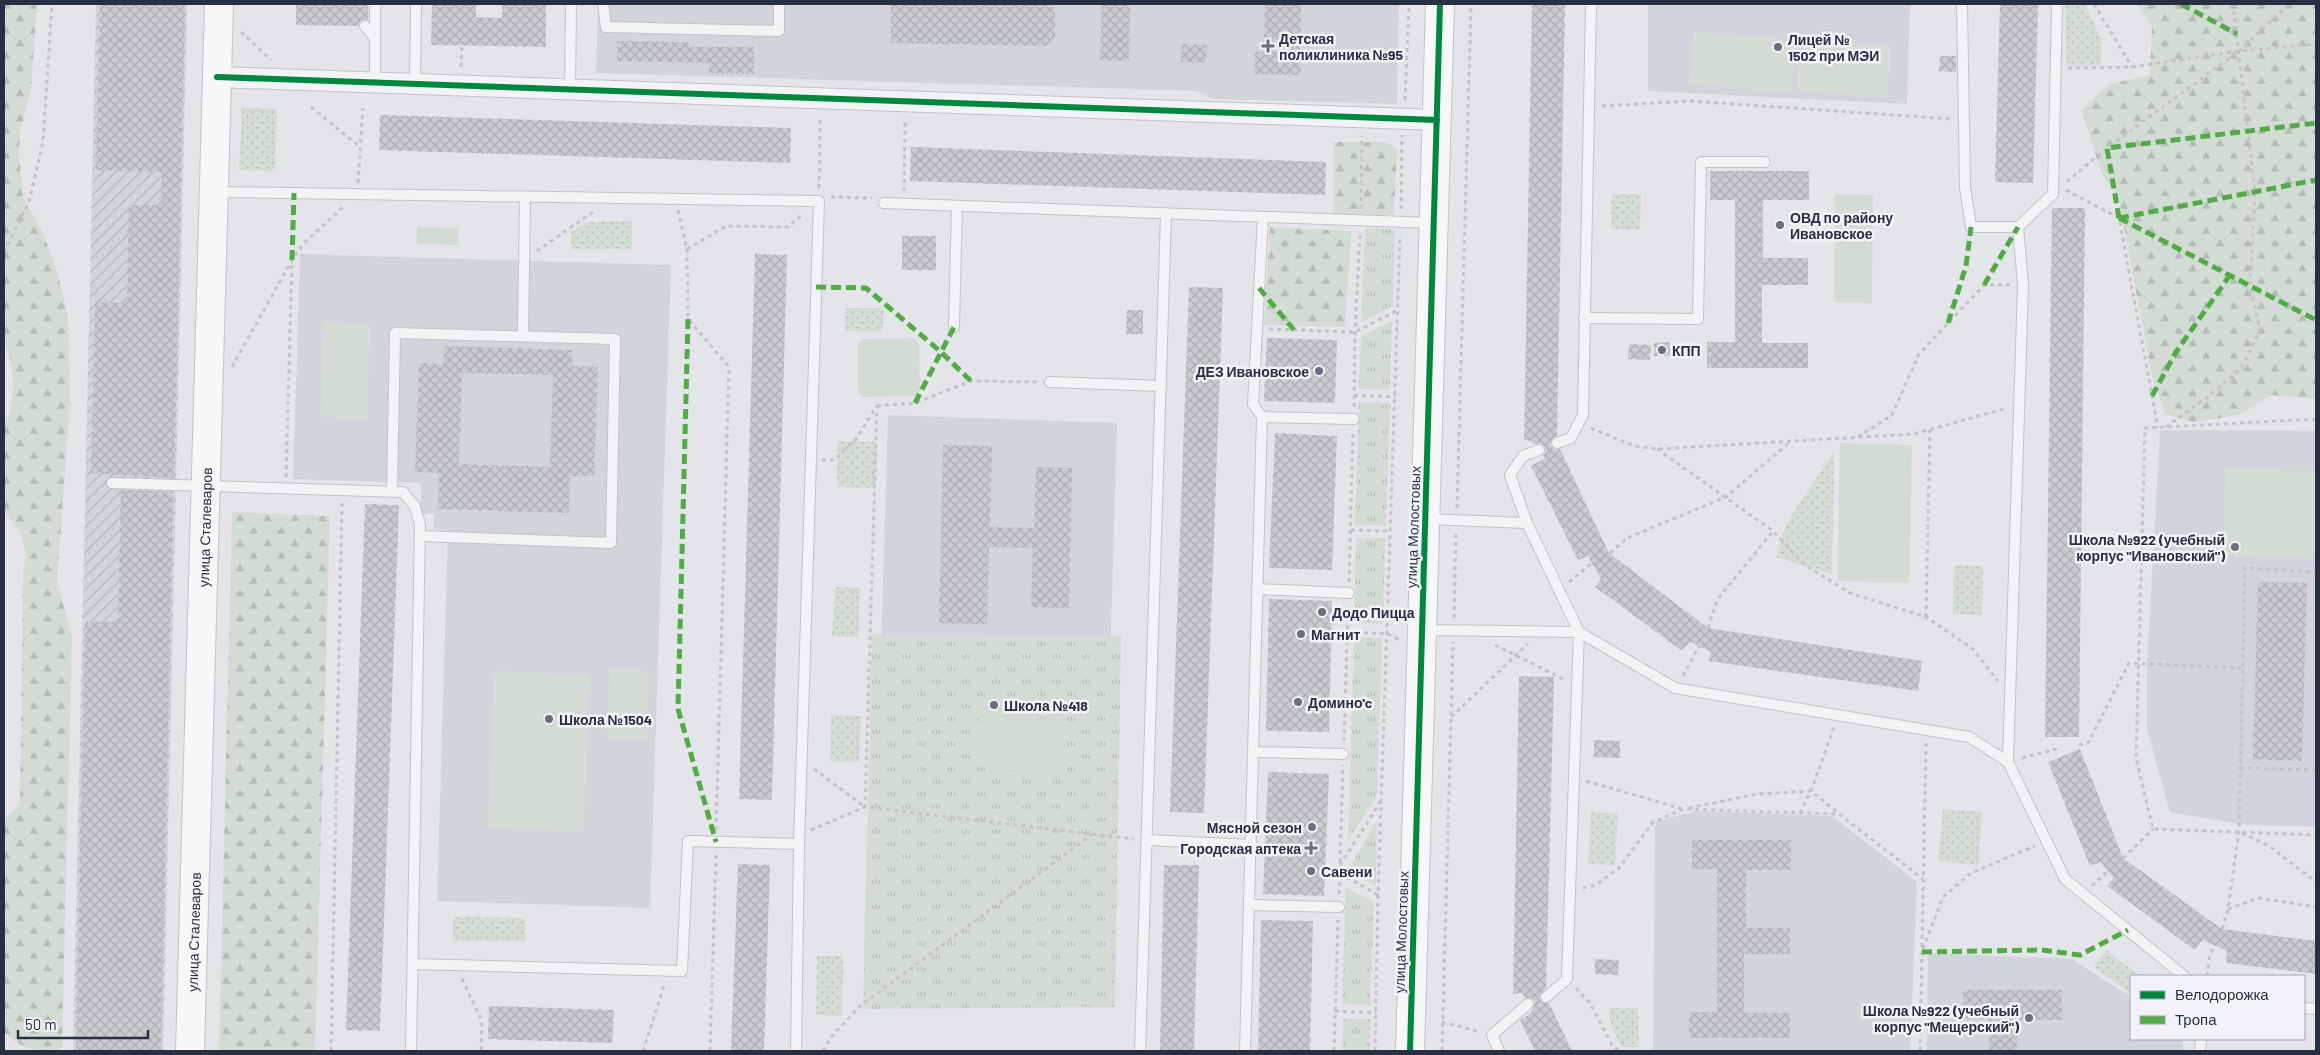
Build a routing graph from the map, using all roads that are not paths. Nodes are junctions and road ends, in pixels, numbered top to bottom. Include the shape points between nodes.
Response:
1 (219, 4) edge
2 (375, 4) edge
3 (416, 4) edge
4 (571, 4) edge
5 (603, 4) edge
6 (779, 4) edge
7 (1440, 4) edge
8 (1590, 4) edge
9 (1962, 4) edge
10 (2057, 4) edge
11 (365, 26) dead end
12 (375, 38) junction
13 (217, 78) junction
14 (376, 83) junction
15 (415, 84) junction
16 (570, 90) junction
17 (1437, 120) junction
18 (1765, 162) dead end
19 (214, 192) junction
20 (525, 197) junction
21 (884, 204) dead end
22 (957, 206) junction
23 (1166, 214) junction
24 (1263, 217) junction
25 (1434, 223) junction
26 (2018, 228) junction
27 (1584, 318) junction
28 (954, 327) dead end
29 (523, 336) junction
30 (1050, 382) road end
31 (1161, 386) junction
32 (1262, 417) junction
33 (1354, 420) dead end
34 (1557, 443) dead end
35 (1538, 450) dead end
36 (112, 483) dead end
37 (205, 486) junction
38 (392, 491) junction
39 (1426, 519) junction
40 (1527, 523) junction
41 (420, 536) junction
42 (1257, 589) junction
43 (1349, 593) dead end
44 (1579, 632) junction
45 (1412, 635) junction
46 (1254, 752) junction
47 (1343, 754) dead end
48 (2008, 762) junction
49 (799, 839) junction
50 (1146, 840) junction
51 (1252, 845) junction
52 (1250, 905) junction
53 (1339, 907) dead end
54 (412, 964) junction
55 (2183, 975) edge
56 (1546, 997) dead end
57 (1528, 1004) dead end
58 (190, 1051) edge
59 (411, 1051) edge
60 (796, 1051) edge
61 (1140, 1051) edge
62 (1246, 1051) edge
63 (1410, 1051) edge
64 (1499, 1051) edge

1 - 13 street, улица Сталеваров
2 - 12 lane
3 - 15 lane
4 - 16 lane
5 - 6 lane via 606,27 779,31
7 - 17 street, улица Молостовых
8 - 27 lane
9 - 26 lane via 1965,187 1971,227
10 - 26 lane via 2053,194
11 - 12 lane
12 - 14 lane
13 - 14 street
13 - 19 street, улица Сталеваров
14 - 15 street
15 - 16 street
16 - 17 street
17 - 25 street, улица Молостовых
18 - 27 lane via 1701,162 1698,319
19 - 20 lane
19 - 37 street, улица Сталеваров
20 - 29 lane
20 - 49 lane via 819,201
21 - 22 lane
22 - 23 lane
22 - 28 lane
23 - 24 lane
23 - 31 lane
24 - 25 lane
24 - 32 lane via 1253,404
25 - 39 street, улица Молостовых
26 - 48 lane via 2023,285
27 - 34 lane via 1583,414 1571,438
29 - 38 lane via 395,333
29 - 41 lane via 615,339 611,542
30 - 31 lane
31 - 50 lane
32 - 33 lane
32 - 42 lane
35 - 40 lane via 1523,456 1510,475
36 - 37 lane
37 - 38 lane
37 - 58 street, улица Сталеваров
38 - 41 lane via 403,492 414,505
39 - 40 lane
39 - 45 street, улица Молостовых
40 - 44 lane
41 - 54 lane
42 - 43 lane
42 - 46 lane
44 - 45 lane via 1466,630
44 - 48 lane via 1678,688 1970,737
44 - 56 lane via 1567,979
45 - 63 street, улица Молостовых
46 - 47 lane
46 - 51 lane
48 - 55 lane via 2065,879
49 - 54 lane via 688,841 682,971
49 - 60 lane
50 - 51 lane
50 - 61 lane
51 - 52 lane
52 - 53 lane
52 - 62 lane
54 - 59 lane
57 - 64 lane via 1492,1035

